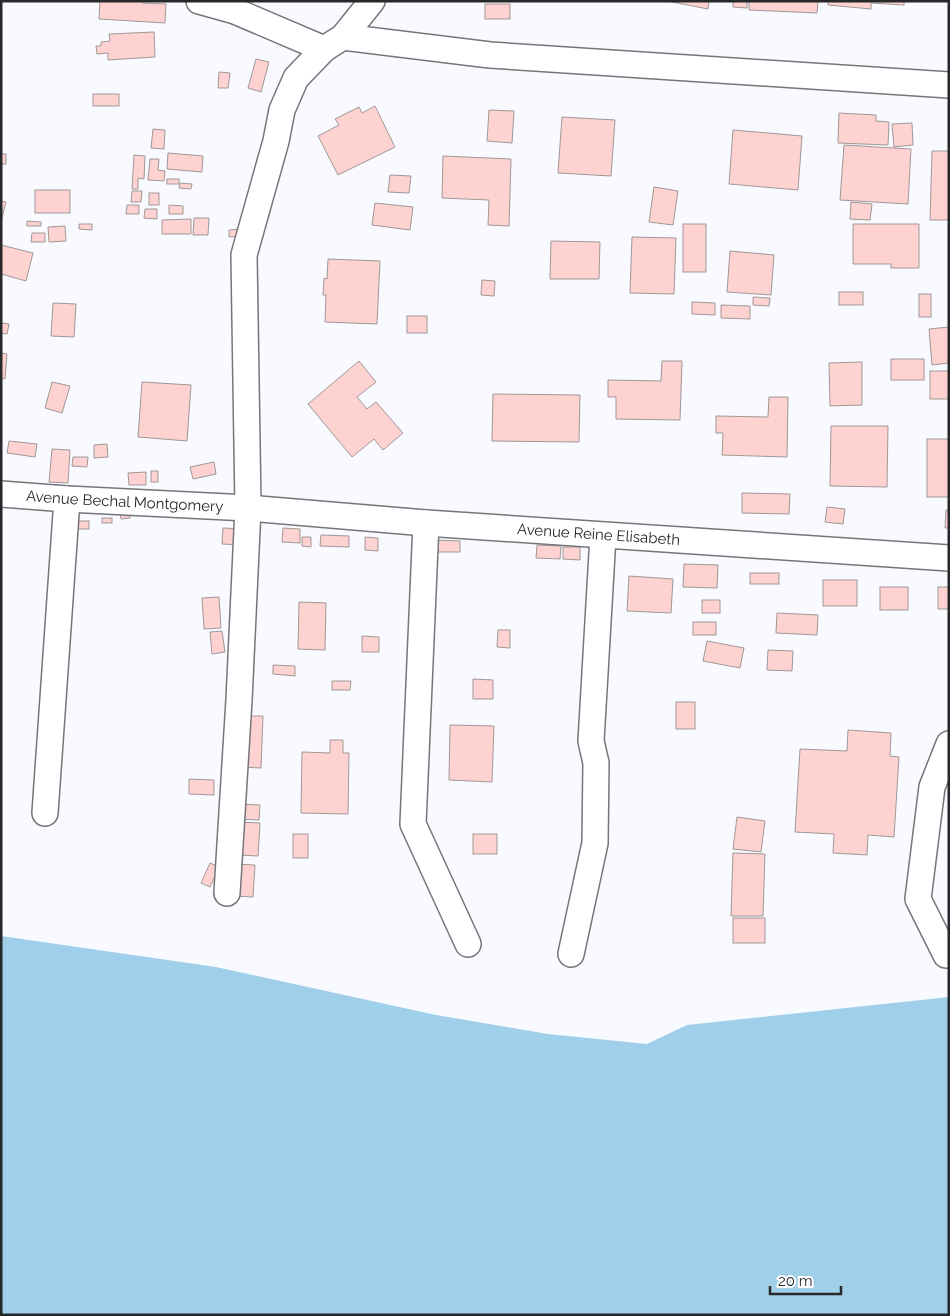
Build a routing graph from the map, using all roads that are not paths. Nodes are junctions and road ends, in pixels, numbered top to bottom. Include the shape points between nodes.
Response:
1 (199, 1) edge
2 (372, 1) edge
3 (334, 43) junction
4 (949, 85) edge
5 (1, 494) edge
6 (67, 499) junction
7 (248, 508) junction
8 (426, 523) junction
9 (603, 536) junction
10 (949, 558) edge
11 (949, 744) edge
12 (45, 813) dead end
13 (227, 893) dead end
14 (468, 944) dead end
15 (571, 954) dead end
16 (946, 955) dead end

1 - 3 street
2 - 3 street
3 - 4 street
3 - 7 street via 296,78 282,110 244,255
5 - 6 street, Avenue Bechal Montgomery
6 - 7 street, Avenue Bechal Montgomery
6 - 12 street
7 - 8 street, Avenue Reine Elisabeth
7 - 13 street
8 - 9 street, Avenue Reine Elisabeth
8 - 14 street via 413,824
9 - 10 street, Avenue Reine Elisabeth
9 - 15 street via 591,741 596,763 595,843
11 - 16 street via 932,787 918,899

